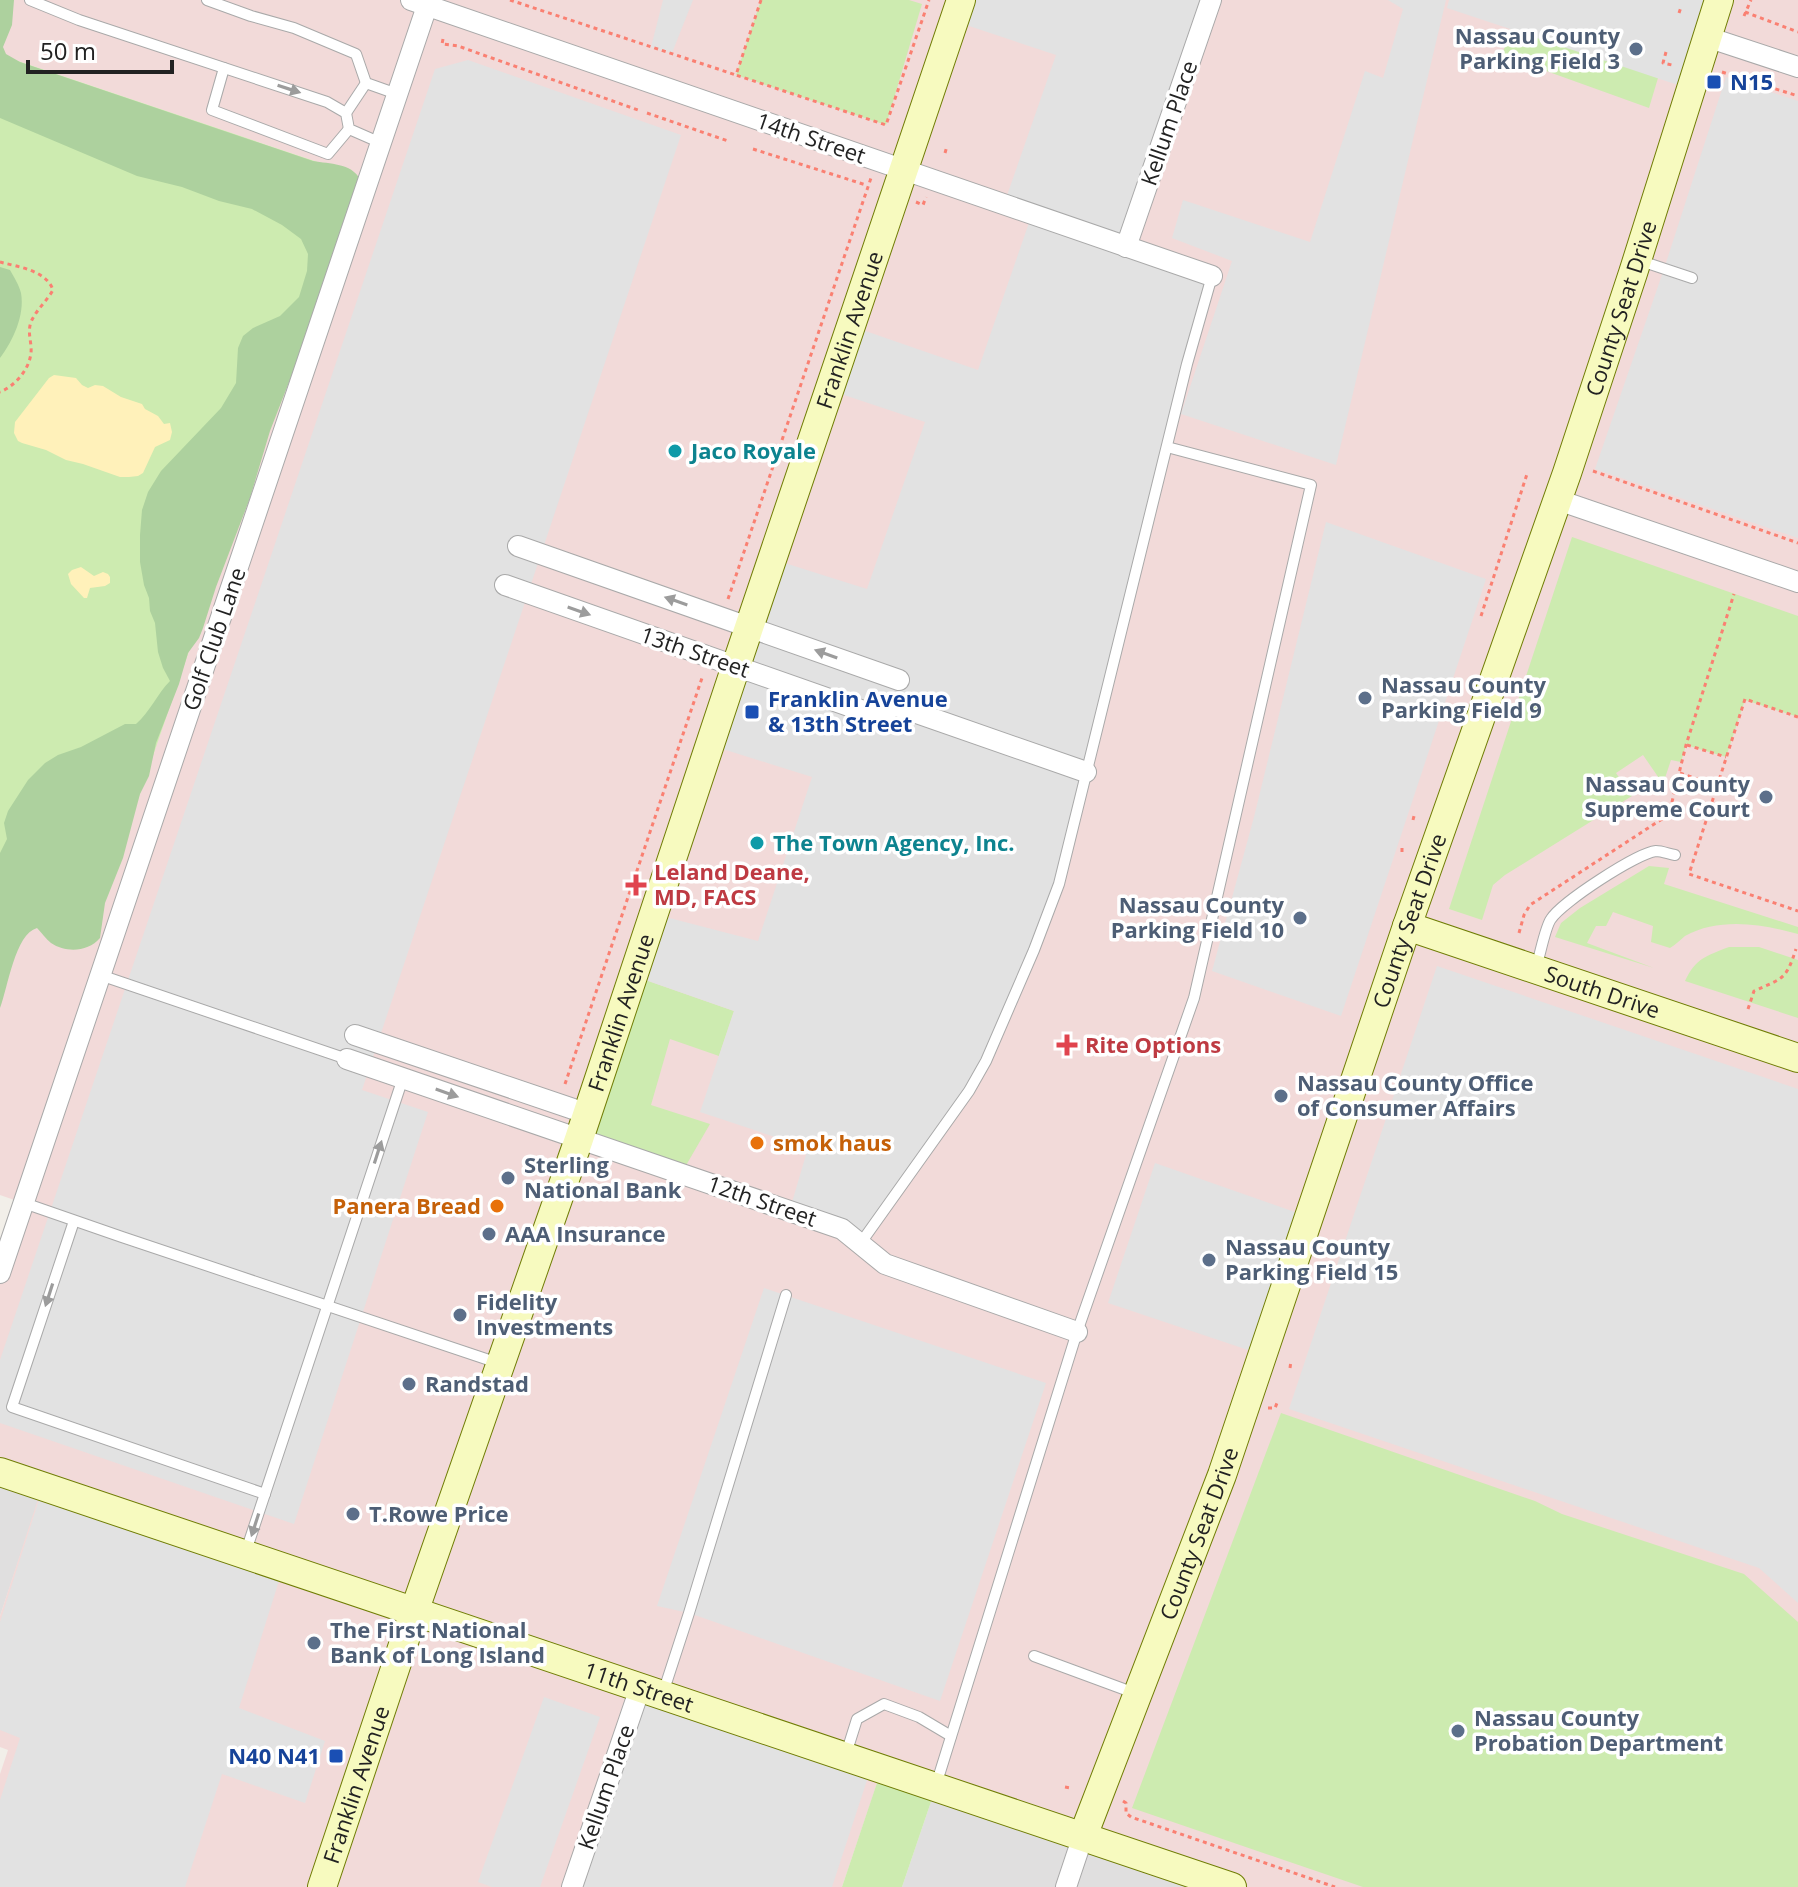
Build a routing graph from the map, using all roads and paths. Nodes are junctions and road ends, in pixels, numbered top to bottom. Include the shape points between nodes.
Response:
1 (30, 0) edge
2 (207, 0) edge
3 (510, 0) edge
4 (761, 0) edge
5 (929, 0) edge
6 (961, 0) edge
7 (1211, 0) edge
8 (1719, 0) edge
9 (1751, 0) edge
10 (419, 3) edge
11 (1681, 7) dead end
12 (1679, 13) dead end
13 (1798, 32) edge
14 (1707, 37) junction
15 (443, 39) dead end
16 (1666, 52) dead end
17 (1672, 65) dead end
18 (1798, 67) edge
19 (224, 68) junction
20 (1721, 72) dead end
21 (736, 75) junction
22 (366, 83) junction
23 (397, 94) junction
24 (1798, 96) edge
25 (638, 110) dead end
26 (346, 113) junction
27 (647, 113) dead end
28 (886, 125) junction
29 (349, 129) junction
30 (884, 131) dead end
31 (728, 141) dead end
32 (381, 143) junction
33 (947, 146) dead end
34 (753, 149) dead end
35 (945, 153) dead end
36 (903, 170) junction
37 (871, 178) dead end
38 (868, 186) junction
39 (874, 187) dead end
40 (926, 197) dead end
41 (916, 202) dead end
42 (1126, 247) junction
43 (1637, 259) junction
44 (0, 262) edge
45 (1212, 276) joint
46 (1692, 278) dead end
47 (0, 392) edge
48 (1167, 447) junction
49 (1593, 471) dead end
50 (1527, 474) dead end
51 (1558, 500) junction
52 (1798, 543) edge
53 (518, 546) dead end
54 (1798, 582) edge
55 (505, 585) dead end
56 (1734, 594) dead end
57 (1481, 616) dead end
58 (749, 626) junction
59 (736, 666) junction
60 (899, 680) dead end
61 (1798, 717) edge
62 (1686, 745) junction
63 (1726, 757) junction
64 (1086, 772) junction
65 (1680, 773) junction
66 (1717, 786) junction
67 (1675, 855) dead end
68 (1798, 911) edge
69 (1407, 926) junction
70 (1519, 933) dead end
71 (1796, 949) dead end
72 (1536, 969) junction
73 (100, 975) junction
74 (1748, 1009) dead end
75 (355, 1035) dead end
76 (1798, 1058) edge
77 (347, 1059) joint
78 (403, 1078) junction
79 (583, 1127) junction
80 (24, 1203) junction
81 (74, 1221) junction
82 (860, 1244) junction
83 (0, 1273) edge
84 (786, 1295) dead end
85 (327, 1306) junction
86 (1077, 1332) junction
87 (1291, 1361) dead end
88 (500, 1364) junction
89 (1290, 1368) dead end
90 (1277, 1403) dead end
91 (1268, 1408) dead end
92 (0, 1472) edge
93 (265, 1494) junction
94 (244, 1556) junction
95 (414, 1612) junction
96 (1034, 1656) dead end
97 (651, 1691) junction
98 (1138, 1694) junction
99 (951, 1736) junction
100 (845, 1756) junction
101 (936, 1787) junction
102 (1065, 1787) dead end
103 (1071, 1788) dead end
104 (1119, 1798) dead end
105 (1083, 1836) junction
106 (322, 1887) edge
107 (572, 1887) edge
108 (1066, 1887) edge
109 (1232, 1887) edge
110 (1335, 1887) edge

1 - 19 lane
2 - 22 lane via 356,54
3 - 21 path
4 - 21 path
5 - 28 path
6 - 36 main road, Franklin Avenue
7 - 42 street, Kellum Place
8 - 14 main road, County Seat Drive
9 - 13 path via 1745,14
10 - 23 street, Golf Club Lane
10 - 36 street, 14th Street
11 - 12 path
14 - 18 street
14 - 43 main road, County Seat Drive
15 - 25 path via 442,44
16 - 17 path via 1663,63
19 -> 26 lane
19 - 29 lane via 212,110 328,154
20 - 24 path
21 - 28 path
22 - 23 lane
22 - 26 lane
23 - 32 street, Golf Club Lane
26 - 29 lane
27 - 31 path
28 - 30 path
29 - 32 lane
32 - 73 street, Golf Club Lane
33 - 35 path
34 - 38 path
36 - 42 street, 14th Street
36 - 58 main road, Franklin Avenue
37 - 38 path
38 - 39 path
40 - 41 path via 923,205
42 - 45 street, 14th Street
43 - 46 lane
43 - 51 main road, County Seat Drive
44 - 47 path via 42,275 53,290 30,325 26,367
45 - 48 lane
48 - 64 lane
48 - 86 lane via 1311,485 1194,998
49 - 52 path
50 - 57 path
51 - 54 street
51 - 69 main road, County Seat Drive
58 -> 53 street
55 -> 59 street, 13th Street
56 - 62 path
58 - 59 main road, Franklin Avenue
60 -> 58 street
59 - 64 street, 13th Street
59 - 79 main road, Franklin Avenue
61 - 63 path via 1745,699
62 - 63 path
62 - 65 path
63 - 66 path
64 - 82 lane via 1059,884 986,1061
65 - 66 path
65 - 70 path via 1670,810 1662,819 1530,905
66 - 68 path via 1689,874
67 - 72 lane via 1644,855 1580,894 1550,919
69 - 72 main road, South Drive
69 - 98 main road, County Seat Drive via 1222,1475
71 - 74 path via 1789,970 1754,991
72 - 76 main road, South Drive
73 - 77 lane
73 - 80 street, Golf Club Lane
75 - 79 street, 12th Street
77 - 78 street, 12th Street
78 -> 79 street, 12th Street
85 -> 78 lane
79 - 82 street, 12th Street via 842,1229
79 - 88 main road, Franklin Avenue
80 - 81 lane
80 - 83 street, Golf Club Lane
81 - 85 lane
81 -> 93 lane via 12,1407
82 - 86 street, 12th Street via 885,1264
84 - 97 lane via 689,1613
85 - 88 lane
85 - 93 lane
86 - 99 lane
87 - 89 path
88 - 95 main road, Franklin Avenue
90 - 91 path
92 - 94 main road, 11th Street
93 -> 94 lane
94 - 95 main road, 11th Street
95 - 97 main road, 11th Street
95 - 106 main road, Franklin Avenue
96 - 98 lane
97 - 100 main road, 11th Street
97 - 107 street, Kellum Place
98 - 105 main road, County Seat Drive
99 - 100 lane via 884,1704 857,1719
99 - 101 lane
100 - 101 main road, 11th Street
101 - 105 main road, 11th Street
102 - 103 path
104 - 110 path via 1131,1817
105 - 108 street
105 - 109 main road, 11th Street

